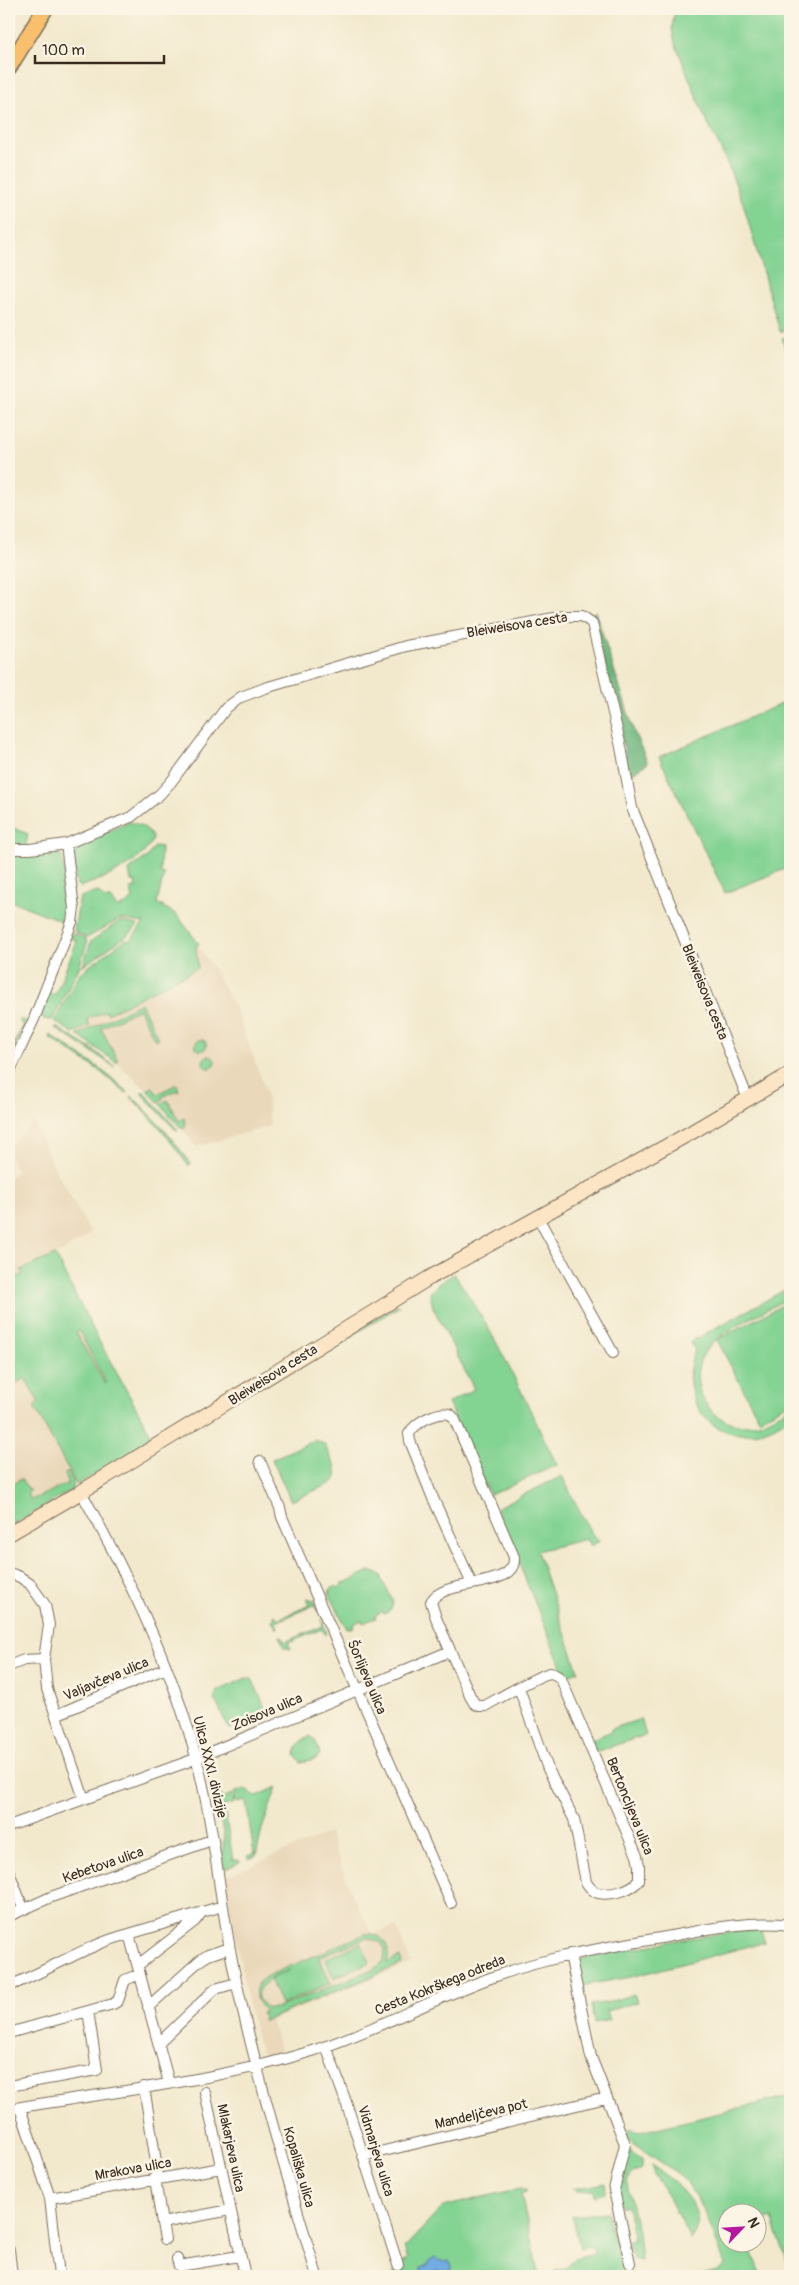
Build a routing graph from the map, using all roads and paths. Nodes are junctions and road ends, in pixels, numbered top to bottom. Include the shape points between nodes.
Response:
1 (45, 9) edge
2 (9, 67) edge
3 (66, 844) junction
4 (9, 849) edge
5 (9, 1073) edge
6 (790, 1074) edge
7 (748, 1099) junction
8 (537, 1216) junction
9 (613, 1353) dead end
10 (260, 1461) dead end
11 (81, 1492) junction
12 (9, 1534) edge
13 (9, 1573) edge
14 (472, 1584) junction
15 (450, 1651) junction
16 (44, 1659) junction
17 (9, 1666) edge
18 (166, 1668) junction
19 (518, 1688) junction
20 (357, 1689) junction
21 (56, 1716) junction
22 (196, 1757) junction
23 (84, 1799) junction
24 (9, 1826) edge
25 (206, 1842) dead end
26 (9, 1872) edge
27 (451, 1903) dead end
28 (23, 1908) junction
29 (216, 1908) dead end
30 (202, 1912) junction
31 (9, 1916) edge
32 (790, 1925) edge
33 (129, 1934) junction
34 (223, 1950) dead end
35 (570, 1954) junction
36 (139, 1970) junction
37 (236, 1983) junction
38 (9, 1986) edge
39 (148, 2007) junction
40 (88, 2011) junction
41 (9, 2033) edge
42 (158, 2044) junction
43 (326, 2046) junction
44 (256, 2066) junction
45 (169, 2083) junction
46 (9, 2086) edge
47 (144, 2087) junction
48 (205, 2092) dead end
49 (606, 2098) junction
50 (12, 2108) edge
51 (363, 2156) junction
52 (221, 2168) junction
53 (155, 2179) junction
54 (50, 2198) junction
55 (230, 2210) junction
56 (162, 2223) junction
57 (165, 2239) dead end
58 (9, 2250) edge
59 (239, 2256) junction
60 (177, 2259) dead end
61 (630, 2263) dead end
62 (398, 2265) dead end
63 (12, 2276) edge
64 (59, 2276) edge
65 (244, 2276) edge
66 (317, 2276) edge

1 - 2 main road
3 - 4 street, Bleiweisova cesta
3 - 5 street via 74,908 72,922 34,1020
3 - 7 street, Bleiweisova cesta via 131,817 159,795 226,708 241,698 406,646 564,616 582,616 592,623 632,808
6 - 7 main road, Bleiweisova cesta
7 - 8 main road, Bleiweisova cesta
8 - 9 street
8 - 11 main road, Bleiweisova cesta
10 - 20 street, Šorlijeva ulica
11 - 12 main road, Bleiweisova cesta
11 - 18 street, Ulica XXXI. divizije via 113,1551
13 - 16 street, Valjavčeva ulica via 30,1584 45,1605 49,1625
14 - 14 street, Bertoncljeva ulica via 510,1571 514,1557 454,1418 440,1413 416,1425 410,1440
14 - 15 street, Bertoncljeva ulica via 437,1594 431,1602
15 - 19 street, Bertoncljeva ulica via 470,1696 479,1706 485,1706
15 - 20 street, Zoisova ulica
16 - 17 street via 24,1660
16 - 21 street, Valjavčeva ulica via 47,1689
18 - 21 street, Valjavčeva ulica
18 - 22 street, Ulica XXXI. divizije
19 - 19 street, Bertoncljeva ulica via 548,1769 574,1819 586,1882 598,1893 631,1888 638,1880 637,1856 561,1679 557,1675 546,1674
20 - 22 street, Zoisova ulica
20 - 27 street, Šorlijeva ulica
21 - 23 street, Valjavčeva ulica
22 - 23 street, Zoisova ulica
22 - 37 street, Ulica XXXI. divizije
23 - 24 street, Zoisova ulica
25 - 28 street, Kebetova ulica
26 - 28 street
28 - 31 street, Kebetova ulica
29 - 30 street
30 - 33 street
30 - 36 street via 196,1921
32 - 35 street, Cesta Kokrškega odreda via 770,1922 722,1927
33 - 36 street
33 - 38 street via 80,1951
34 - 39 street via 204,1958
35 - 43 street, Cesta Kokrškega odreda via 478,1982
35 - 49 street via 591,2057
36 - 39 street
36 - 40 street via 125,1980 118,2001
37 - 42 street via 215,1989
37 - 44 street, Ulica XXXI. divizije
39 - 42 street
40 - 41 street
40 - 46 street via 97,2070
42 - 45 street
43 - 44 street, Cesta Kokrškega odreda
43 - 51 street, Vidmarjeva ulica
44 - 45 street, Cesta Kokrškega odreda
44 - 66 street, Kopališka ulica
45 - 47 street, Cesta Kokrškega odreda
47 - 50 street, Cesta Kokrškega odreda
47 - 53 street
48 - 52 street, Mlakarjeva ulica
49 - 51 street, Mandeljčeva pot
49 - 61 street via 625,2144 614,2190
50 - 54 street
51 - 62 street, Vidmarjeva ulica
52 - 53 street, Mrakova ulica
52 - 55 street, Mlakarjeva ulica
53 - 54 street, Mrakova ulica
53 - 56 street
54 - 64 street
55 - 56 street, Mlakarjeva ulica
55 - 59 street, Mlakarjeva ulica
56 - 57 street
58 - 63 street
59 - 60 street via 179,2266
59 - 65 street, Mlakarjeva ulica

